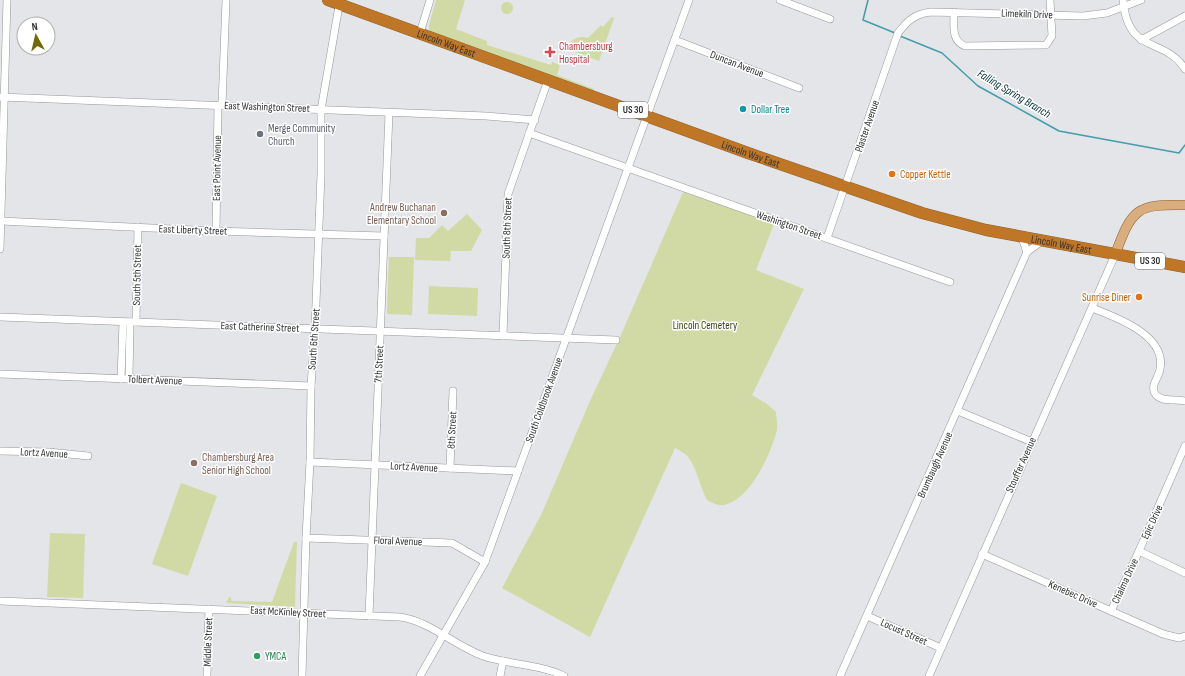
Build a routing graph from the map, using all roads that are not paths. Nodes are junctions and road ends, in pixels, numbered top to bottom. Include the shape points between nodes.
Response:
1 (7, 0) edge
2 (226, 0) edge
3 (328, 0) edge
4 (430, 0) edge
5 (689, 0) edge
6 (780, 0) edge
7 (1050, 0) edge
8 (1123, 0) edge
9 (1141, 0) edge
10 (340, 2) edge
11 (1124, 8) junction
12 (954, 12) junction
13 (1051, 15) junction
14 (1185, 16) edge
15 (912, 17) joint
16 (830, 19) dead end
17 (420, 33) junction
18 (675, 40) junction
19 (1141, 40) junction
20 (1185, 69) edge
21 (548, 80) junction
22 (799, 88) dead end
23 (3, 97) edge
24 (220, 105) junction
25 (321, 110) junction
26 (389, 113) junction
27 (647, 116) junction
28 (535, 120) junction
29 (529, 133) junction
30 (628, 169) junction
31 (846, 187) junction
32 (1185, 205) edge
33 (1, 221) edge
34 (138, 227) junction
35 (216, 231) junction
36 (318, 233) junction
37 (384, 236) junction
38 (0, 238) edge
39 (827, 238) junction
40 (1022, 238) junction
41 (1042, 241) junction
42 (0, 249) edge
43 (1027, 252) junction
44 (1115, 255) junction
45 (1185, 267) edge
46 (950, 282) dead end
47 (1092, 308) junction
48 (0, 317) edge
49 (123, 322) junction
50 (133, 322) junction
51 (315, 329) junction
52 (381, 332) junction
53 (503, 336) junction
54 (566, 339) junction
55 (616, 340) dead end
56 (0, 374) edge
57 (121, 379) junction
58 (129, 379) junction
59 (311, 386) junction
60 (453, 391) dead end
61 (1185, 401) edge
62 (958, 411) junction
63 (1032, 442) junction
64 (1185, 446) edge
65 (0, 451) edge
66 (88, 456) dead end
67 (310, 462) junction
68 (375, 465) junction
69 (450, 468) junction
70 (518, 471) junction
71 (306, 538) junction
72 (372, 540) junction
73 (1139, 551) junction
74 (982, 554) junction
75 (485, 562) junction
76 (1185, 573) edge
77 (0, 602) edge
78 (209, 609) junction
79 (1111, 611) junction
80 (303, 614) junction
81 (370, 616) junction
82 (867, 616) junction
83 (443, 635) junction
84 (1185, 636) edge
85 (941, 648) junction
86 (503, 661) junction
87 (207, 676) edge
88 (302, 676) edge
89 (420, 676) edge
90 (500, 676) edge
91 (564, 676) edge
92 (840, 676) edge
93 (928, 676) edge

1 - 23 street
2 - 24 street, East Point Avenue
3 - 10 highway, Lincoln Way East / US 30
4 - 17 street
5 - 18 street, South Coldbrook Avenue
6 - 16 street
7 - 13 street
8 - 11 street
9 - 11 street, Limekiln Drive
10 - 17 highway, Lincoln Way East / US 30
10 - 25 street, South 6th Street
11 - 13 street, Limekiln Drive via 1094,15
11 - 19 street via 1129,26
12 - 13 street, Limekiln Drive
12 - 13 street via 955,38 959,44 965,46 1046,45 1052,36
12 - 15 street, Limekiln Drive via 921,13
14 - 19 street
15 - 31 street, Plaster Avenue via 898,34
17 - 21 highway, Lincoln Way East / US 30
18 - 22 street, Duncan Avenue
18 - 27 street, South Coldbrook Avenue
19 - 20 street via 1173,54
21 - 27 highway, Lincoln Way East / US 30
21 - 28 street, South 8th Street
23 - 24 street, East Washington Street
23 - 33 street
24 - 25 street, East Washington Street
24 - 35 street, East Point Avenue
25 - 26 street, East Washington Street
25 - 36 street, South 6th Street
26 - 28 street, East Washington Street
26 - 37 street, 7th Street
27 - 30 street, South Coldbrook Avenue
27 - 31 highway, Lincoln Way East / US 30
28 - 29 street, South 8th Street
29 - 30 street, Washington Street
29 - 53 street, South 8th Street via 508,194
30 - 39 street, Washington Street
30 - 54 street, South Coldbrook Avenue
31 - 39 street, Plaster Avenue
31 - 40 highway, Lincoln Way East / US 30 via 946,220
32 - 44 main road via 1154,206 1135,213 1126,227
33 - 34 street, East Liberty Street
33 - 38 street
34 - 35 street, East Liberty Street
34 - 50 street, South 5th Street
35 - 36 street, East Liberty Street
36 - 37 street, East Liberty Street
36 - 51 street, South 6th Street
37 - 52 street, 7th Street
38 - 42 street
39 - 46 street, Washington Street
40 - 41 highway, Lincoln Way East / US 30
40 - 43 street
41 - 43 street
41 - 44 highway, Lincoln Way East / US 30
43 - 62 street, Brumbaugh Avenue
44 - 45 highway, Lincoln Way East / US 30
44 - 47 street, Stouffer Avenue
47 - 61 street via 1130,324 1149,337 1160,358 1160,368 1153,385 1155,394 1161,399
47 - 63 street, Stouffer Avenue
48 - 49 street, East Catherine Street
49 - 50 street, East Catherine Street
49 - 57 street
50 - 51 street, East Catherine Street
50 - 58 street, South 5th Street
51 - 52 street, East Catherine Street
51 - 59 street, South 6th Street
52 - 53 street, East Catherine Street
52 - 68 street, 7th Street
53 - 54 street, East Catherine Street
54 - 55 street, East Catherine Street
54 - 70 street, South Coldbrook Avenue
56 - 57 street, Tolbert Avenue
57 - 58 street, Tolbert Avenue
58 - 59 street, Tolbert Avenue
59 - 67 street, South 6th Street
60 - 69 street, 8th Street
62 - 63 street
62 - 82 street, Brumbaugh Avenue
63 - 74 street, Stouffer Avenue
64 - 73 street, Epic Drive
65 - 66 street, Lortz Avenue
67 - 68 street, Lortz Avenue
67 - 71 street, South 6th Street
68 - 69 street, Lortz Avenue
68 - 72 street, 7th Street
69 - 70 street, Lortz Avenue
70 - 75 street, South Coldbrook Avenue
71 - 72 street, Floral Avenue
71 - 80 street, South 6th Street
72 - 75 street, Floral Avenue via 452,543
72 - 81 street, 7th Street
73 - 76 street, Epic Drive
73 - 79 street, Chalma Drive
74 - 79 street, Kenebec Drive
74 - 85 street, Stouffer Avenue
75 - 83 street, South Coldbrook Avenue
77 - 78 street, East McKinley Street
78 - 80 street, East McKinley Street
78 - 87 street, Middle Street
79 - 84 street, Kenebec Drive via 1163,634 1179,638
80 - 81 street, East McKinley Street
80 - 88 street, South 6th Street
81 - 83 street, East McKinley Street via 408,618
82 - 85 street, Locust Street
82 - 92 street, Brumbaugh Avenue
83 - 86 street, East McKinley Street via 482,655
83 - 89 street, South Coldbrook Avenue
85 - 93 street, Stouffer Avenue
86 - 90 street
86 - 91 street, East McKinley Street via 550,670

